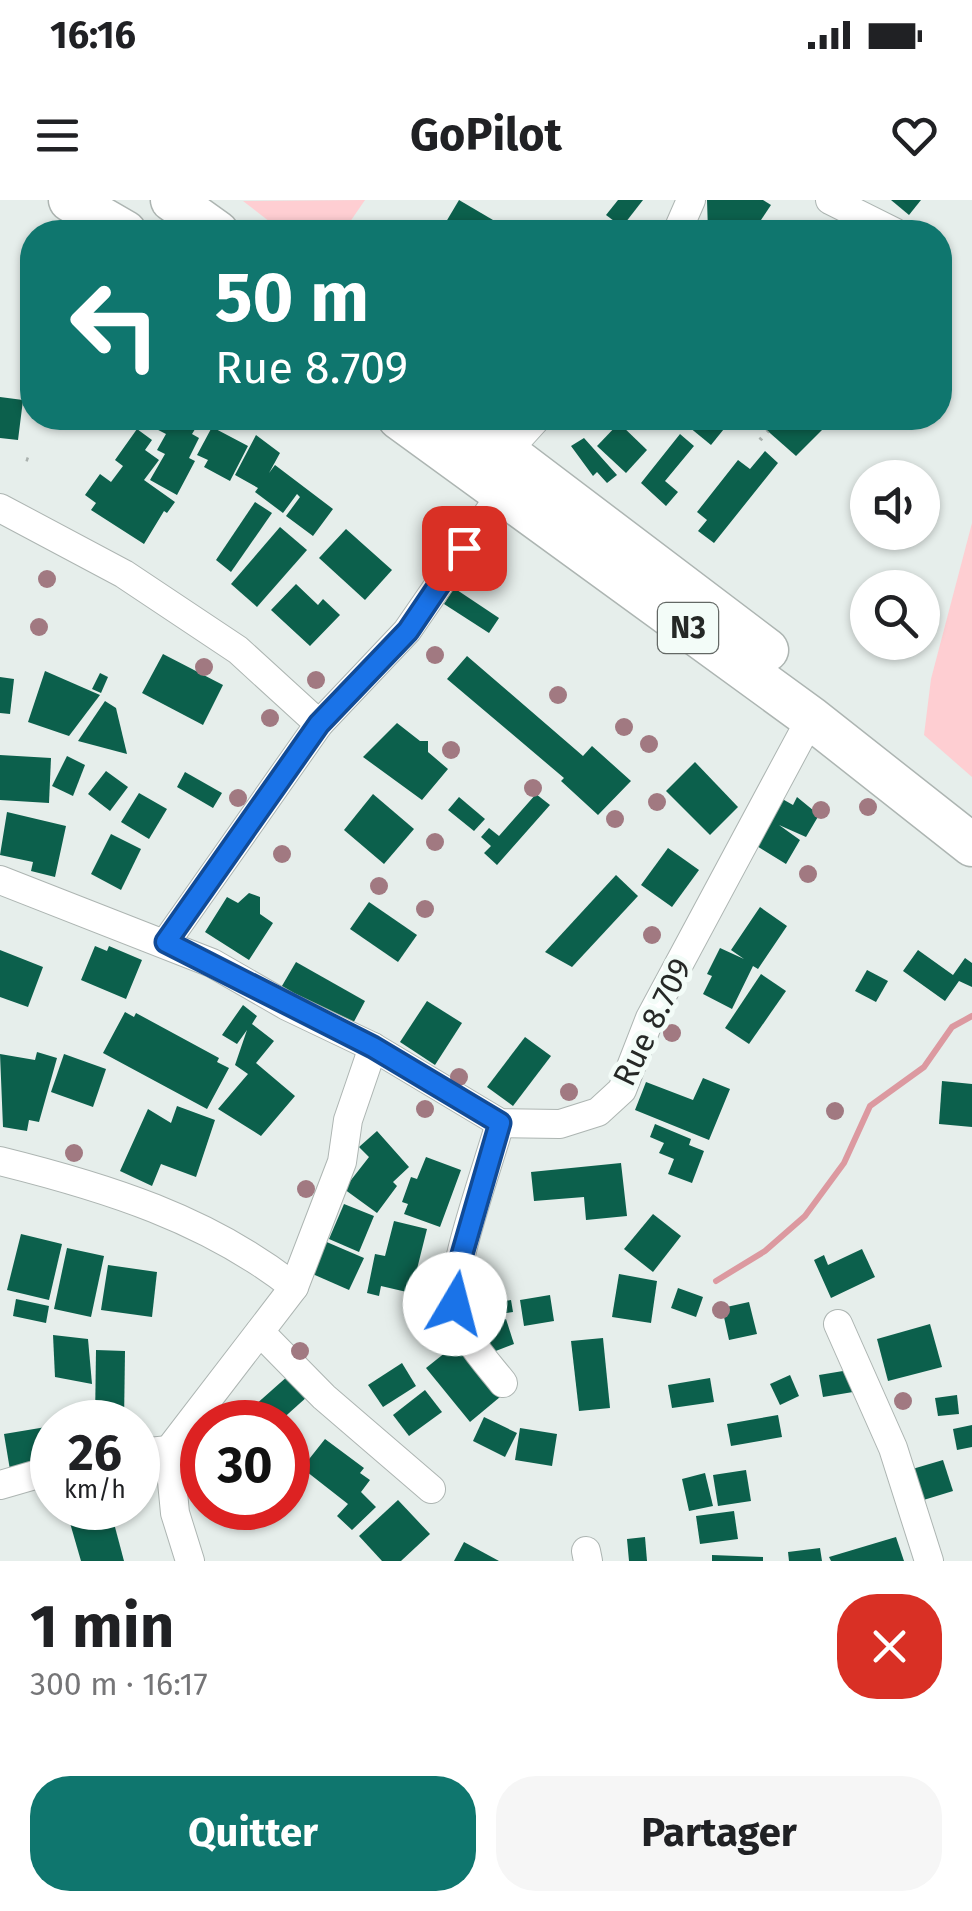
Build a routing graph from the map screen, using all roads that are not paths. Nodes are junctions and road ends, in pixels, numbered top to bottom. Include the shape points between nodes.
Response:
1 (70, 200) edge
2 (108, 200) edge
3 (172, 200) edge
4 (196, 200) edge
5 (830, 200) edge
6 (104, 220) edge
7 (135, 220) edge
8 (200, 220) edge
9 (219, 220) edge
10 (870, 220) edge
11 (422, 430) edge
12 (470, 430) edge
13 (530, 430) edge
14 (504, 473) junction
15 (0, 508) edge
16 (811, 718) junction
17 (319, 724) junction
18 (972, 810) edge
19 (972, 845) edge
20 (0, 880) edge
21 (166, 942) junction
22 (373, 1047) junction
23 (500, 1123) junction
24 (0, 1160) edge
25 (294, 1288) junction
26 (838, 1324) dead end
27 (260, 1332) junction
28 (503, 1383) dead end
29 (169, 1450) junction
30 (160, 1451) edge
31 (30, 1476) edge
32 (0, 1485) edge
33 (432, 1489) dead end
34 (190, 1561) edge
35 (929, 1561) edge

1 - 6 highway
2 - 7 highway
3 - 8 highway
4 - 9 highway
5 - 10 street
11 - 14 highway, N3
12 - 14 highway, N3
13 - 14 street
14 - 16 highway, N3
14 - 17 street via 408,631
14 - 18 highway, N3
15 - 17 street via 124,574 238,650
16 - 19 highway, N3
16 - 23 street, Rue 8.709 via 650,1018 622,1090 598,1112 560,1124
17 - 21 street
20 - 21 street, Rue 8.709
21 - 22 street, Rue 8.709
22 - 23 street, Rue 8.709
22 - 25 street via 348,1120 342,1162
23 - 28 street via 458,1268 455,1304 467,1338
24 - 25 street via 106,1187 253,1255
25 - 27 street
26 - 35 street via 893,1448
27 - 29 street
27 - 33 street
29 - 30 street
29 - 34 street via 175,1512
31 - 32 street

